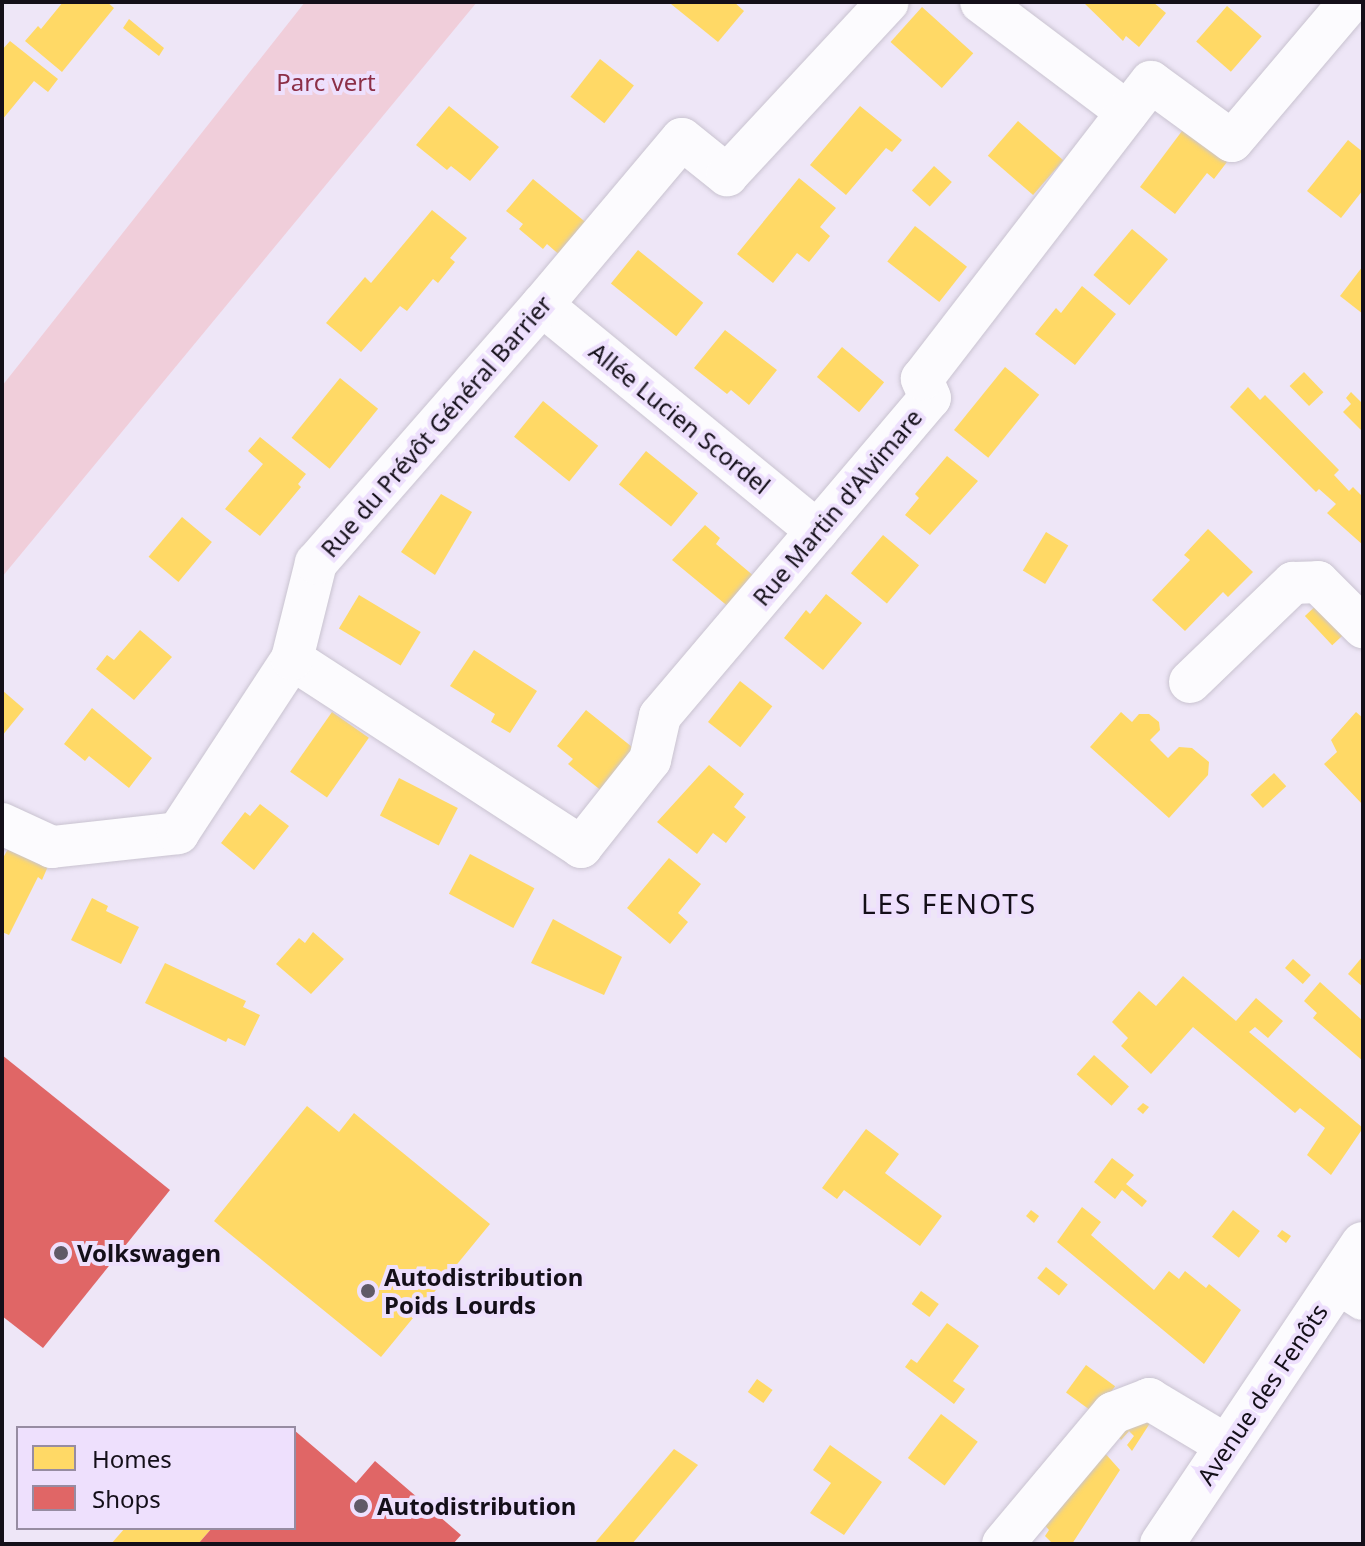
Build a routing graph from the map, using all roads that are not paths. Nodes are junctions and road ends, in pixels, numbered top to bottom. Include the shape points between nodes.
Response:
1 (888, 2) edge
2 (981, 2) edge
3 (1350, 2) edge
4 (1127, 112) junction
5 (542, 305) junction
6 (817, 531) junction
7 (1363, 627) edge
8 (292, 659) junction
9 (1190, 682) dead end
10 (2, 824) edge
11 (1363, 1244) edge
12 (1350, 1290) edge
13 (1226, 1445) junction
14 (1003, 1544) edge
15 (1162, 1544) edge

1 - 5 street, Rue du Prévôt Général Barrier via 727,175 682,139
2 - 4 street
3 - 4 street, Rue Martin d'Alvimare via 1232,141 1151,82
4 - 6 street, Rue Martin d'Alvimare via 922,379 930,398
5 - 6 street, Allée Lucien Scordel
5 - 8 street, Rue du Prévôt Général Barrier via 316,563
6 - 8 street, Rue Martin d'Alvimare via 660,716 650,760 581,847
7 - 9 street via 1318,582 1293,583
8 - 10 street, Rue du Prévôt Général Barrier via 178,833 52,847
11 - 12 main road, Avenue des Fenôts
12 - 13 main road, Avenue des Fenôts
13 - 14 street via 1149,1399 1113,1413
13 - 15 main road, Avenue des Fenôts

